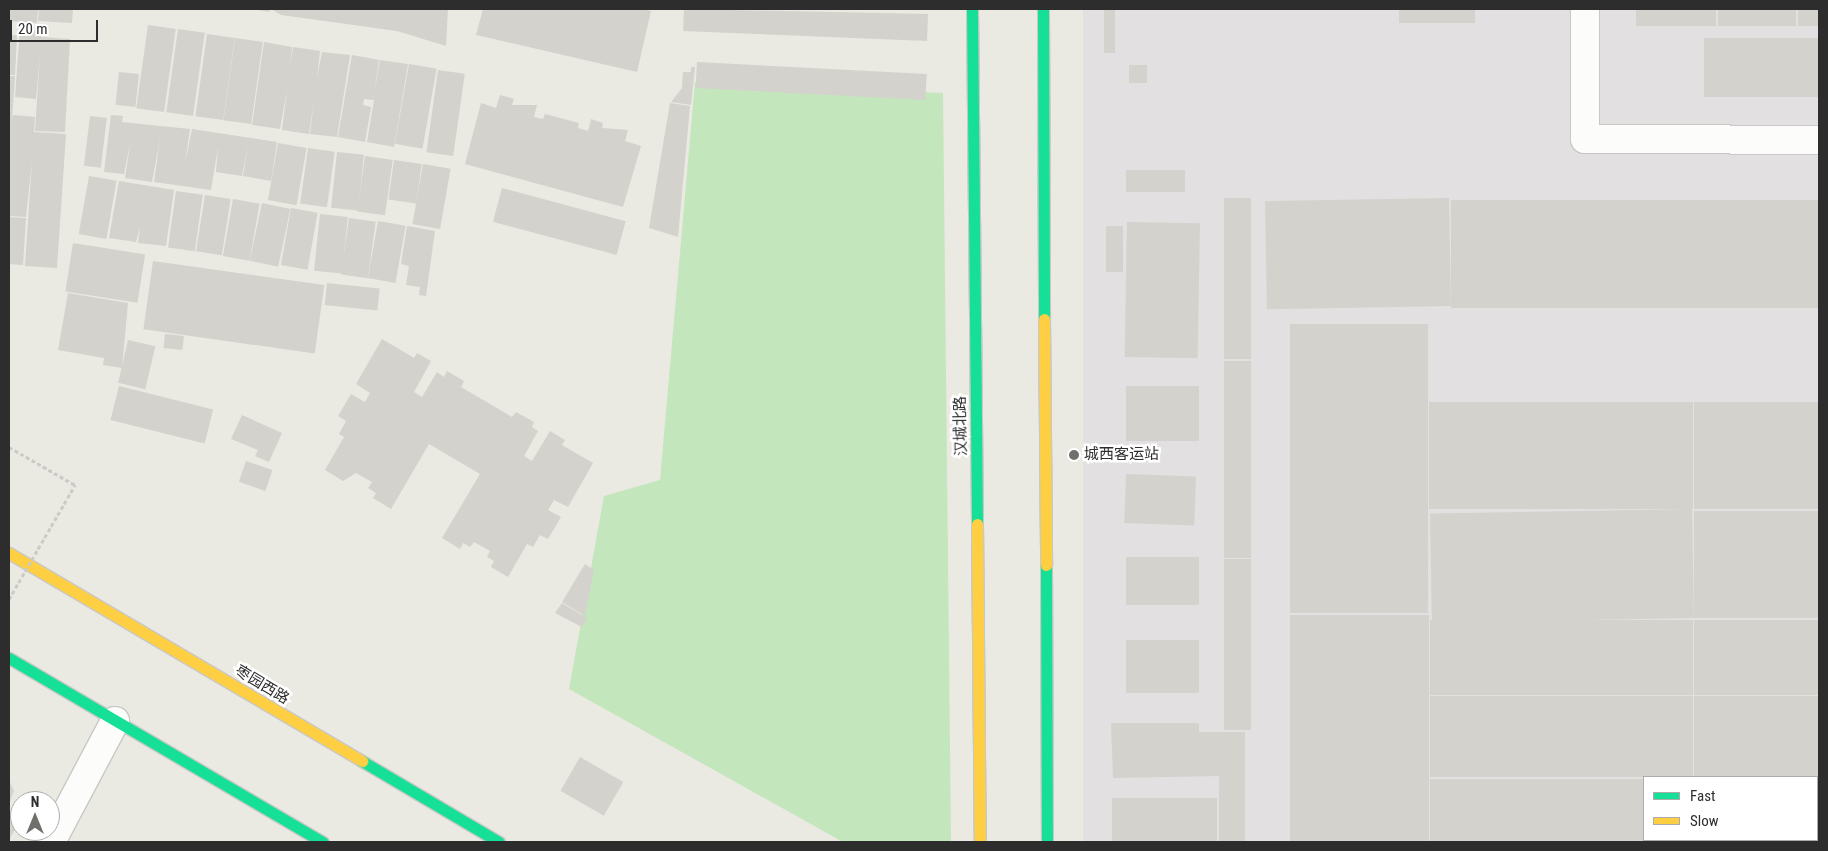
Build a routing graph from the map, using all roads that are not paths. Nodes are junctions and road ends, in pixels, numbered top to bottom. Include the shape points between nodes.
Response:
1 (972, 9) edge
2 (1043, 9) edge
3 (1586, 9) edge
4 (1819, 140) edge
5 (9, 553) edge
6 (9, 658) edge
7 (115, 721) junction
8 (51, 842) edge
9 (323, 842) edge
10 (499, 842) edge
11 (980, 842) edge
12 (1047, 842) edge

1 - 11 main road, 汉城北路
2 - 12 main road
3 - 4 street via 1585,139
5 - 10 main road, 枣园西路
6 - 7 main road
7 - 8 street
7 - 9 main road

